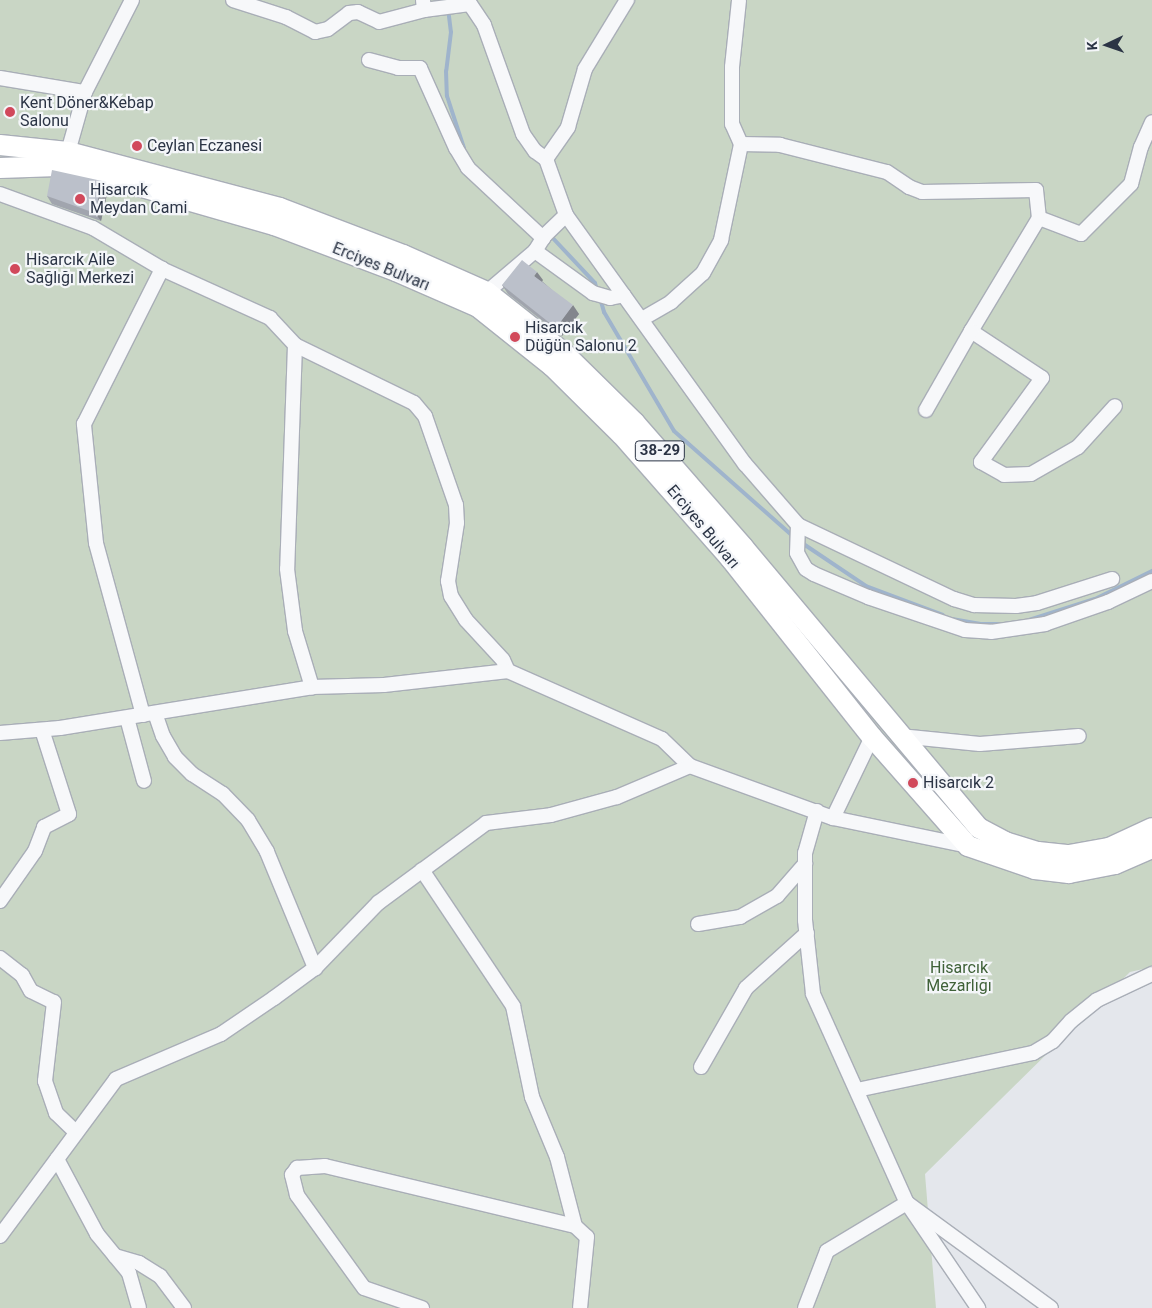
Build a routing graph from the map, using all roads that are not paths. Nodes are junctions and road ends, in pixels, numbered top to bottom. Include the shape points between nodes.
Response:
1 (132, 0) edge
2 (233, 0) edge
3 (627, 0) edge
4 (738, 0) edge
5 (460, 4) edge
6 (424, 5) edge
7 (369, 60) dead end
8 (0, 78) edge
9 (85, 92) junction
10 (1152, 122) edge
11 (741, 144) junction
12 (0, 145) edge
13 (68, 152) junction
14 (546, 159) junction
15 (0, 168) edge
16 (0, 194) edge
17 (1040, 218) junction
18 (562, 219) junction
19 (544, 236) junction
20 (535, 251) junction
21 (162, 269) junction
22 (487, 292) junction
23 (624, 295) junction
24 (642, 319) junction
25 (971, 331) junction
26 (295, 345) junction
27 (1115, 406) dead end
28 (926, 410) dead end
29 (797, 534) junction
30 (1112, 578) dead end
31 (1152, 581) edge
32 (508, 671) junction
33 (312, 687) junction
34 (149, 714) junction
35 (127, 718) junction
36 (42, 730) junction
37 (0, 732) edge
38 (872, 736) junction
39 (900, 736) junction
40 (1079, 736) dead end
41 (690, 766) junction
42 (144, 781) dead end
43 (817, 811) junction
44 (833, 818) junction
45 (1152, 828) edge
46 (968, 846) junction
47 (1152, 848) edge
48 (805, 864) junction
49 (422, 870) junction
50 (0, 901) edge
51 (698, 924) dead end
52 (807, 933) junction
53 (0, 958) edge
54 (315, 968) junction
55 (1152, 974) edge
56 (701, 1067) dead end
57 (857, 1090) junction
58 (76, 1132) junction
59 (57, 1159) junction
60 (907, 1203) junction
61 (575, 1226) junction
62 (0, 1236) edge
63 (115, 1256) junction
64 (974, 1306) edge
65 (139, 1308) edge
66 (184, 1308) edge
67 (422, 1308) edge
68 (580, 1308) edge
69 (805, 1308) edge
70 (1051, 1308) edge

1 - 9 street
2 - 6 street via 286,17 314,32 328,29 354,12 379,22
3 - 14 street via 594,51 577,88 568,127
4 - 11 street via 732,66 732,124
5 - 6 street
5 - 14 street via 493,43 523,134 535,151
7 - 19 street via 398,68 420,68 465,163
8 - 9 street
9 - 13 street
10 - 17 street via 1141,147 1132,184 1081,234
11 - 17 street via 780,145 881,170 922,192 1036,190
11 - 24 street via 714,256 704,273 671,302
12 - 13 highway, Erciyes Bulvarı / 38-29
13 - 22 highway, Erciyes Bulvarı / 38-29 via 280,208 403,254
14 - 18 street
15 - 38 highway, Erciyes Bulvarı / 38-29 via 58,166 86,170 274,225 396,271 478,307 552,366 622,435 730,558
16 - 21 street via 94,228
17 - 25 street
18 - 19 street
18 - 23 street
19 - 20 street
20 - 22 street
20 - 23 street via 599,295
21 - 26 street via 264,315 282,328
21 - 34 street via 84,424 96,543
22 - 39 highway, Erciyes Bulvarı / 38-29 via 564,353 635,423 737,539
23 - 24 street
24 - 29 street
25 - 27 street via 1042,378 981,462 992,470 1011,475 1031,474 1078,446
25 - 28 street
26 - 32 street via 406,398 425,416 456,505 457,523 448,581 451,596 466,620 503,660
26 - 33 street via 287,568 295,631
29 - 30 street via 954,599 974,604 1016,606 1037,603
29 - 31 street via 800,562 814,574 868,597 965,630 991,632 1045,624 1108,602
32 - 33 street via 384,685
32 - 41 street via 662,739
33 - 34 street
34 - 35 street
34 - 54 street via 175,757 192,774 223,794 248,820 267,852
35 - 36 street
35 - 42 street
36 - 37 street
36 - 50 street via 69,814 44,827 35,851
38 - 44 street
38 - 46 highway, Erciyes Bulvarı / 38-29
39 - 40 street via 980,744
39 - 45 highway, Erciyes Bulvarı / 38-29 via 979,828 1005,842 1038,852 1069,855 1109,848
41 - 43 street
41 - 49 street via 617,797 551,815 486,823
43 - 44 street
43 - 48 street
44 - 46 street
46 - 47 highway, Erciyes Bulvarı / 38-29 via 1035,869 1069,873 1115,864
48 - 51 street via 777,896 740,917
48 - 52 street
49 - 54 street via 378,903
49 - 61 street via 513,1006 532,1097 557,1157
52 - 56 street via 746,988
52 - 57 street via 814,994
53 - 58 street via 22,974 31,992 54,1002 45,1081 56,1113
54 - 58 street via 221,1034 116,1080
55 - 57 street via 1097,1000 1053,1041 1033,1053
57 - 60 street
58 - 59 street
59 - 62 street
59 - 63 street via 97,1234
60 - 64 street
60 - 69 street via 827,1251
60 - 70 street
61 - 67 street via 325,1166 297,1168 292,1175 297,1195 364,1288
61 - 68 street via 586,1237
63 - 65 street via 129,1273
63 - 66 street via 139,1263 160,1276

